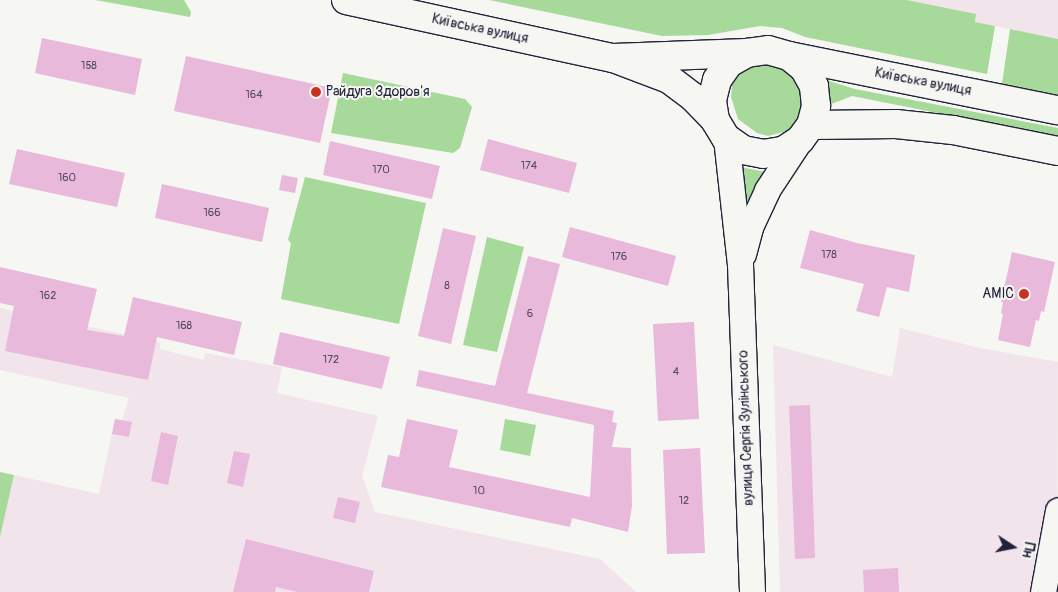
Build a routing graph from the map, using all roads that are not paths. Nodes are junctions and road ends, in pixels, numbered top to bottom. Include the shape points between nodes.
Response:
1 (346, 0) edge
2 (747, 52) junction
3 (788, 56) junction
4 (614, 58) junction
5 (1058, 110) edge
6 (721, 129) junction
7 (806, 132) junction
8 (1058, 150) edge
9 (740, 264) junction
10 (1058, 510) edge
11 (752, 592) edge
12 (1043, 592) edge

1 - 4 main road, Київська вулиця
2 - 3 main road via 768,50
2 - 4 main road
2 - 6 main road via 729,63 717,80 712,100
3 - 5 main road, Київська вулиця
3 - 7 main road via 804,68 814,86 816,106
4 - 6 main road via 669,80 694,98
6 - 7 main road via 743,150 763,154 783,151
6 - 9 street
7 - 8 main road via 896,124 954,130
7 - 9 street via 767,190 751,225
9 - 11 street, вулиця Сергія Зулінського
10 - 12 street

